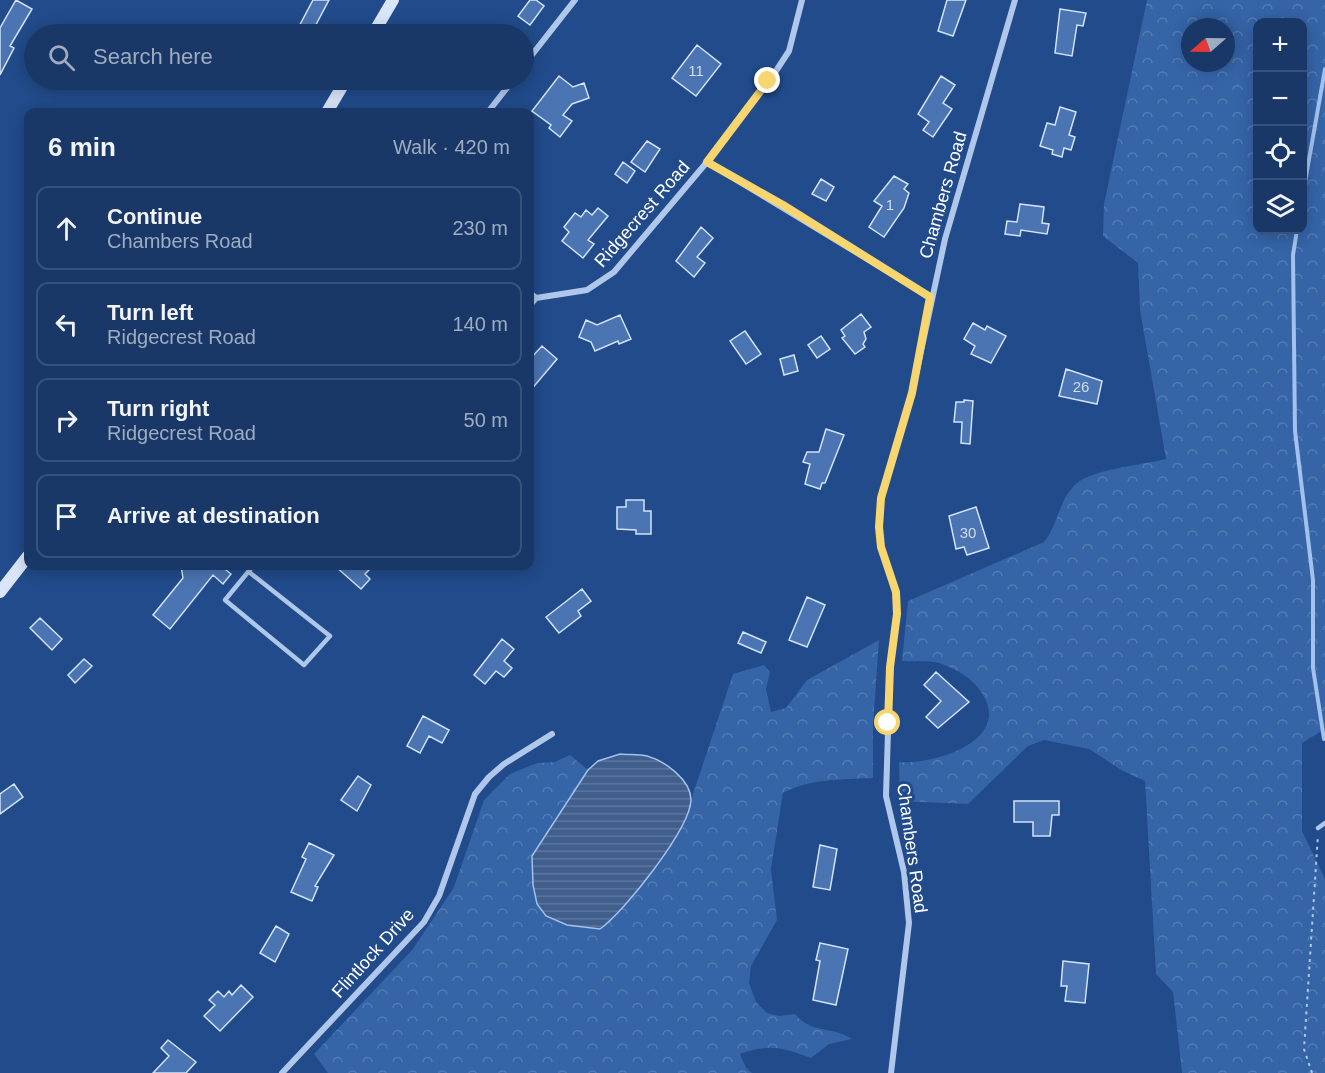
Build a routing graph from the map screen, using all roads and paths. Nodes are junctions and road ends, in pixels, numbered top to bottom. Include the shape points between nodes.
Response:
1 (393, 0) edge
2 (575, 0) edge
3 (802, 0) edge
4 (1015, 0) edge
5 (379, 24) edge
6 (534, 52) edge
7 (340, 90) edge
8 (505, 90) edge
9 (329, 108) edge
10 (491, 108) edge
11 (707, 162) junction
12 (930, 297) junction
13 (536, 298) joint
14 (534, 300) edge
15 (24, 561) edge
16 (249, 572) joint
17 (0, 592) edge
18 (552, 734) dead end
19 (1325, 823) edge
20 (1318, 828) joint
21 (282, 1073) edge
22 (891, 1073) edge
23 (1312, 1073) edge

1 - 5 main road
2 - 6 street
3 - 11 street, Ridgecrest Road via 789,51
4 - 12 street, Chambers Road
7 - 9 main road
8 - 10 street
11 - 12 street, Ridgecrest Road
11 - 13 street, Ridgecrest Road via 606,280 587,290
12 - 22 street, Chambers Road via 912,393 881,498 879,527 881,547 896,592 897,614 890,667 886,796 904,872 909,922
13 - 14 street
15 - 17 main road
16 - 16 lane via 225,600 304,665 330,636
18 - 21 street, Flintlock Drive via 504,764 482,786 471,805 439,896 424,922
19 - 20 lane
20 - 23 path via 1304,1049

